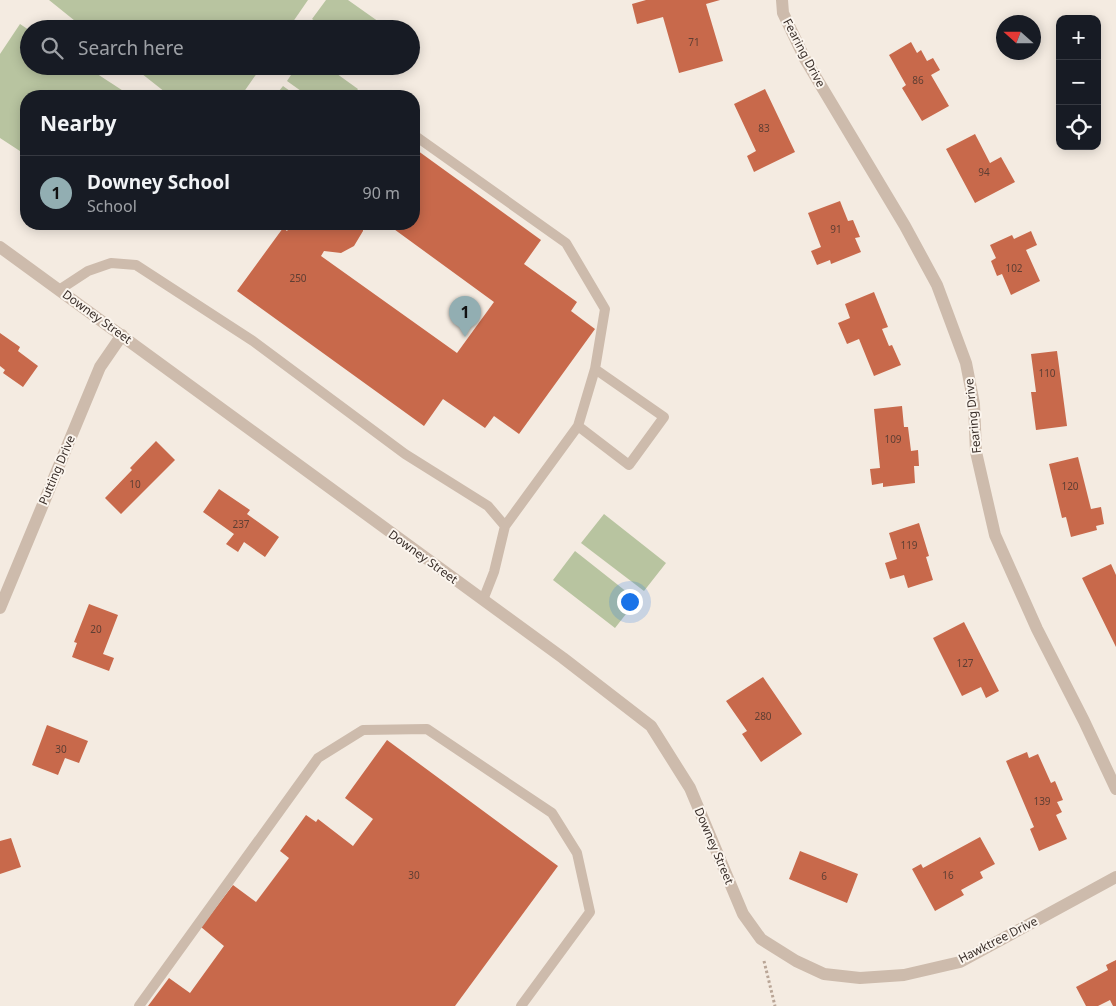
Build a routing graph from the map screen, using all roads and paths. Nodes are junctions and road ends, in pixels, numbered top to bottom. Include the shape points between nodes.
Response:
1 (782, 0) edge
2 (420, 139) edge
3 (0, 247) edge
4 (59, 290) junction
5 (122, 335) junction
6 (595, 369) junction
7 (578, 426) junction
8 (505, 526) junction
9 (483, 600) junction
10 (0, 608) edge
11 (1116, 789) edge
12 (1116, 877) edge
13 (761, 939) junction
14 (139, 1006) edge
15 (521, 1006) edge
16 (775, 1006) edge

1 - 11 street, Fearing Drive via 783,13 805,60 938,285 966,364 974,404 976,452 995,535 1037,630
2 - 6 lane via 566,243 605,309
3 - 4 street, Downey Street
4 - 5 street, Downey Street
4 - 8 lane via 88,271 111,262 136,265 253,341 405,454 488,506
5 - 9 street, Downey Street
5 - 10 street, Putting Drive via 100,367
6 - 7 lane
6 - 7 lane via 664,417 629,465
7 - 8 lane
8 - 9 lane via 494,572
9 - 13 street, Downey Street via 651,726 690,788 743,914
12 - 13 street, Hawktree Drive via 960,962 904,975 860,978 824,974
13 - 16 path
14 - 15 lane via 318,758 363,730 418,729 428,729 552,814 577,853 590,912

